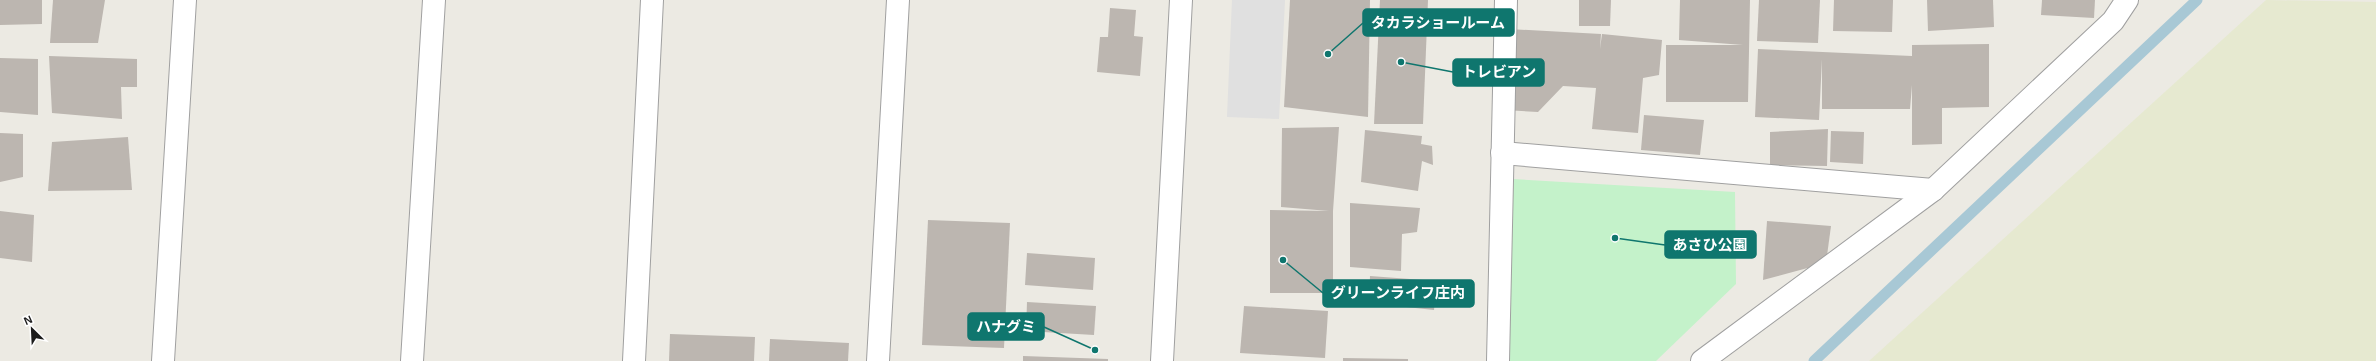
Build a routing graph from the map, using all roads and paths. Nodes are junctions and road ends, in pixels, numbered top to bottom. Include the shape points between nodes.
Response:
1 (185, 0) edge
2 (434, 0) edge
3 (652, 0) edge
4 (898, 0) edge
5 (1181, 0) edge
6 (1506, 0) edge
7 (2127, 0) edge
8 (1502, 153) junction
9 (1933, 190) junction
10 (163, 361) edge
11 (412, 361) edge
12 (634, 361) edge
13 (878, 361) edge
14 (1162, 361) edge
15 (1498, 361) edge
16 (1702, 361) edge

1 - 10 street
2 - 11 street
3 - 12 street
4 - 13 street
5 - 14 street
6 - 8 street
7 - 9 street via 2113,22
8 - 9 street
8 - 15 street
9 - 16 street

